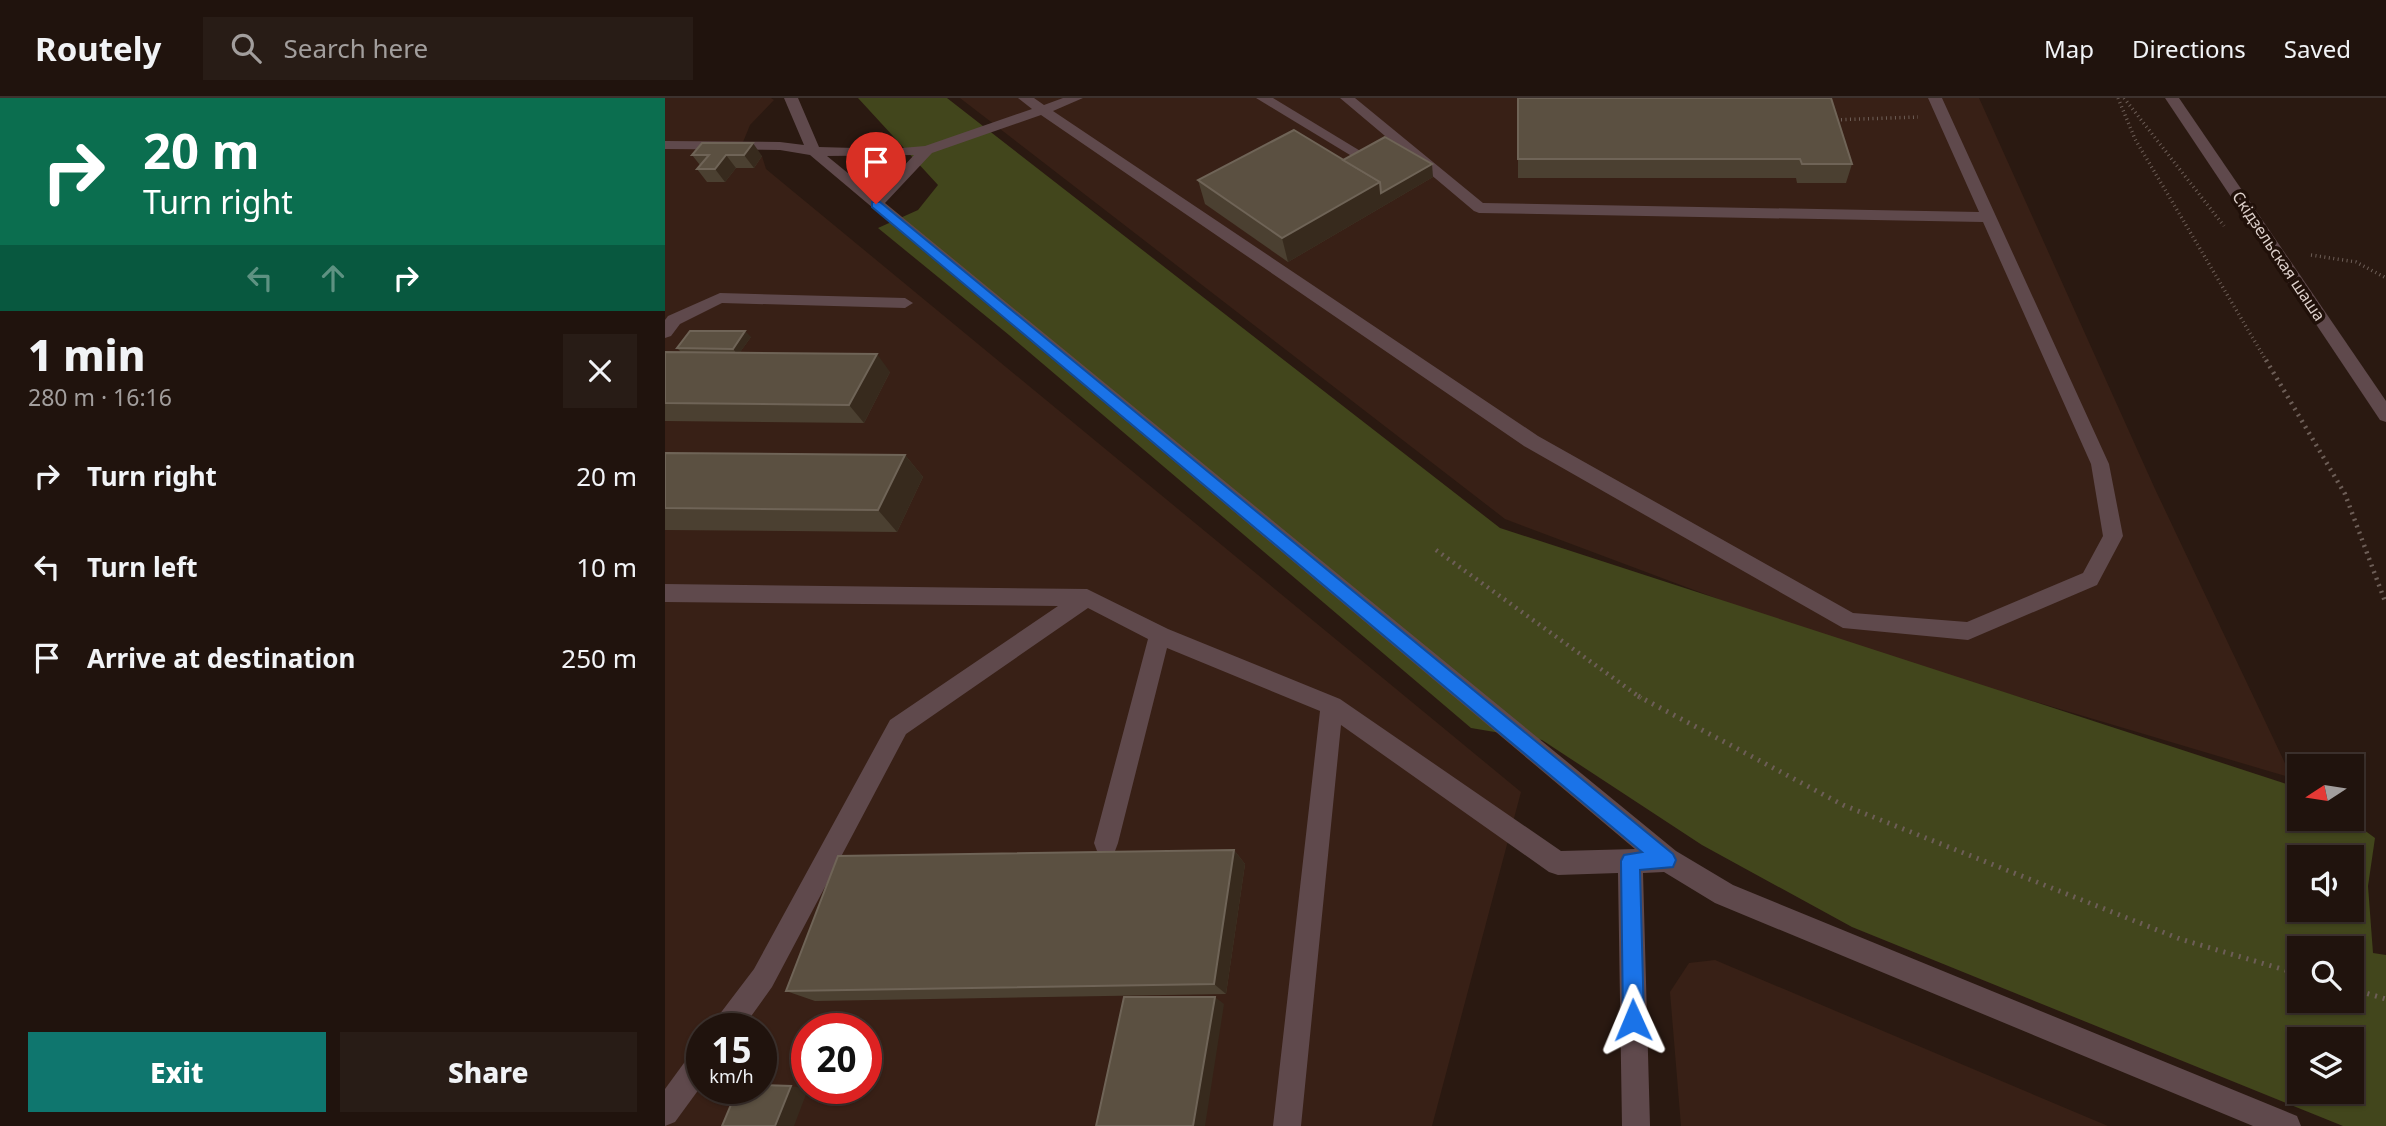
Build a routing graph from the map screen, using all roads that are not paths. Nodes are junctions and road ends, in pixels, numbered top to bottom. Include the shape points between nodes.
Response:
1 (791, 98) edge
2 (1076, 98) edge
3 (1263, 98) edge
4 (1347, 98) edge
5 (1935, 98) edge
6 (2172, 98) edge
7 (1033, 103) edge
8 (665, 145) edge
9 (927, 150) junction
10 (814, 151) junction
11 (1355, 152) edge
12 (876, 204) junction
13 (1989, 217) junction
14 (905, 303) dead end
15 (665, 332) edge
16 (2386, 415) edge
17 (665, 593) edge
18 (1087, 598) junction
19 (1160, 635) junction
20 (1332, 706) junction
21 (1106, 843) dead end
22 (1667, 860) junction
23 (1630, 861) junction
24 (738, 1013) edge
25 (686, 1084) edge
26 (665, 1112) edge
27 (1287, 1126) edge
28 (1636, 1126) edge
29 (2287, 1126) edge

1 - 10 street
2 - 7 street
3 - 11 street
4 - 13 street via 1479,208
5 - 13 street
6 - 16 street, Скідзельская шаша
7 - 9 street
7 - 13 street via 1531,441 1850,622 1968,631 2090,579 2113,536 2100,464
8 - 10 street via 780,146
9 - 10 street
9 - 12 street
10 - 12 street
12 - 22 street
14 - 15 street via 720,298 674,320
17 - 18 street
18 - 19 street
18 - 24 street via 898,727 763,978
19 - 20 street
19 - 21 street
20 - 23 street via 1558,863
20 - 27 street
22 - 23 street
22 - 29 street via 1724,894
23 - 28 street
25 - 26 street

